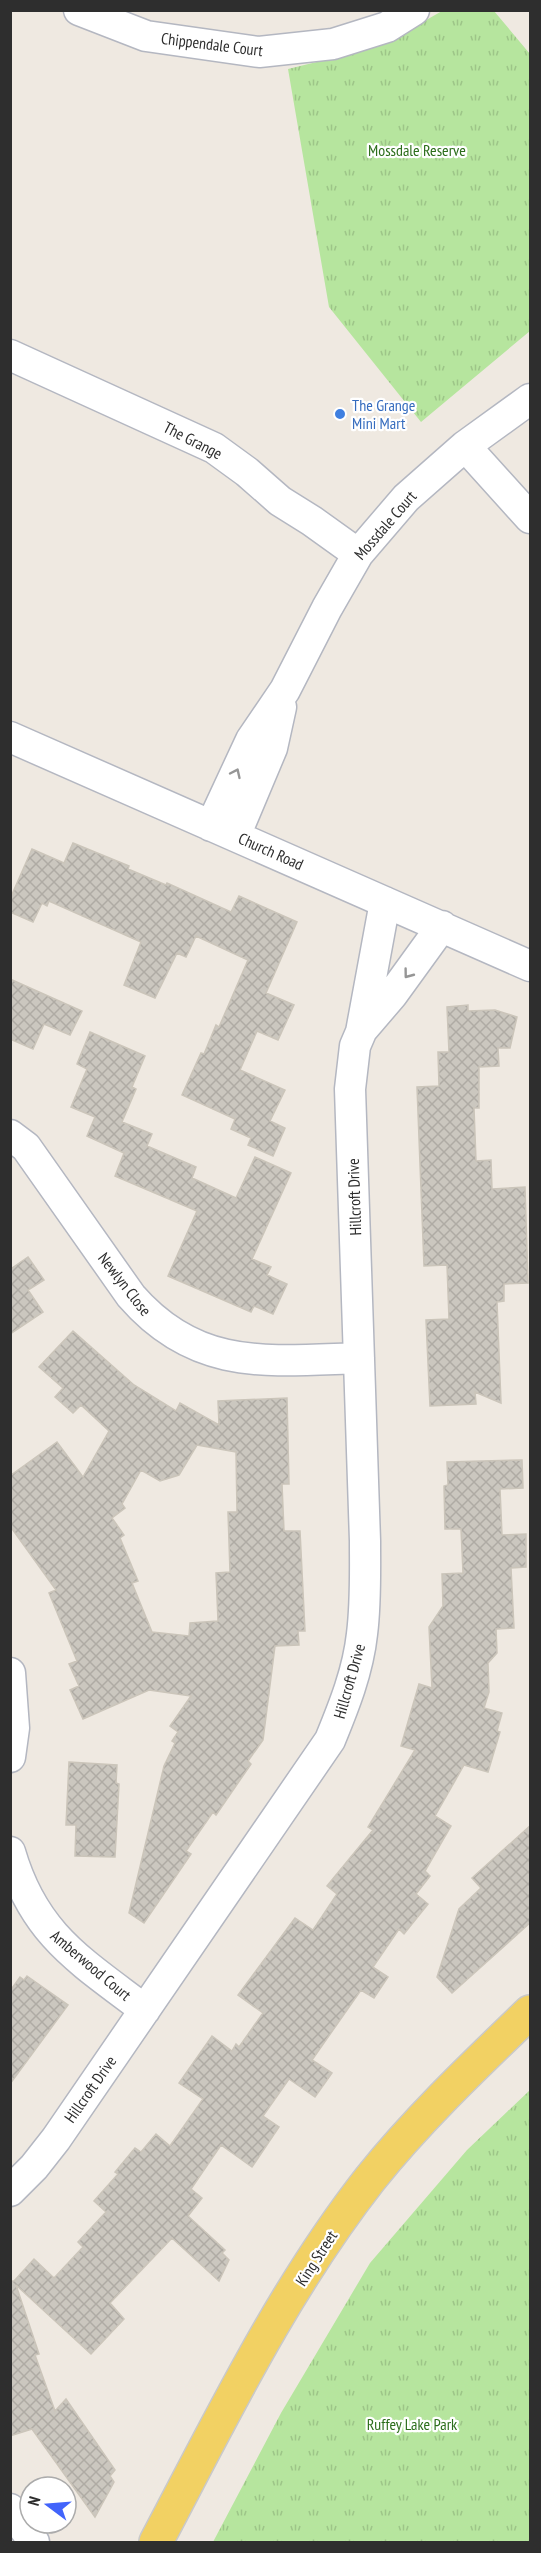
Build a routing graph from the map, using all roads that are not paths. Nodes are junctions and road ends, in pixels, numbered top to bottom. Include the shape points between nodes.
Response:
1 (79, 10) edge
2 (414, 10) edge
3 (10, 355) edge
4 (531, 399) edge
5 (465, 446) junction
6 (531, 518) edge
7 (358, 554) junction
8 (10, 737) edge
9 (223, 831) junction
10 (385, 902) junction
11 (442, 926) junction
12 (531, 966) edge
13 (361, 1032) junction
14 (10, 1135) edge
15 (359, 1358) junction
16 (10, 1672) edge
17 (10, 1757) edge
18 (10, 1852) edge
19 (145, 2010) junction
20 (531, 2012) edge
21 (10, 2191) edge
22 (10, 2509) edge
23 (34, 2542) edge
24 (156, 2542) edge

1 - 2 street, Chippendale Court via 146,36 259,52 333,44 387,27
3 - 7 street, The Grange via 214,448 280,501
4 - 5 street, Mossdale Court
5 - 6 street
5 - 7 street, Mossdale Court via 406,498
7 - 9 street, Mossdale Court via 285,690 272,748
8 - 9 street, Church Road
9 - 10 street, Church Road
10 - 11 street, Church Road
10 - 13 street, Hillcroft Drive
11 - 12 street, Church Road
11 -> 13 street, Hillcroft Drive
13 - 15 street, Hillcroft Drive via 355,1046 350,1089
14 - 15 street, Newlyn Close via 26,1147 131,1296 150,1318 173,1334 239,1359
15 - 19 street, Hillcroft Drive via 364,1605 359,1654 345,1702 330,1740
16 - 17 street via 14,1719
18 - 19 street, Amberwood Court via 19,1882 45,1926
19 - 21 street, Hillcroft Drive via 56,2139
20 - 24 main road, King Street via 410,2134 331,2234 251,2362
22 - 23 street

